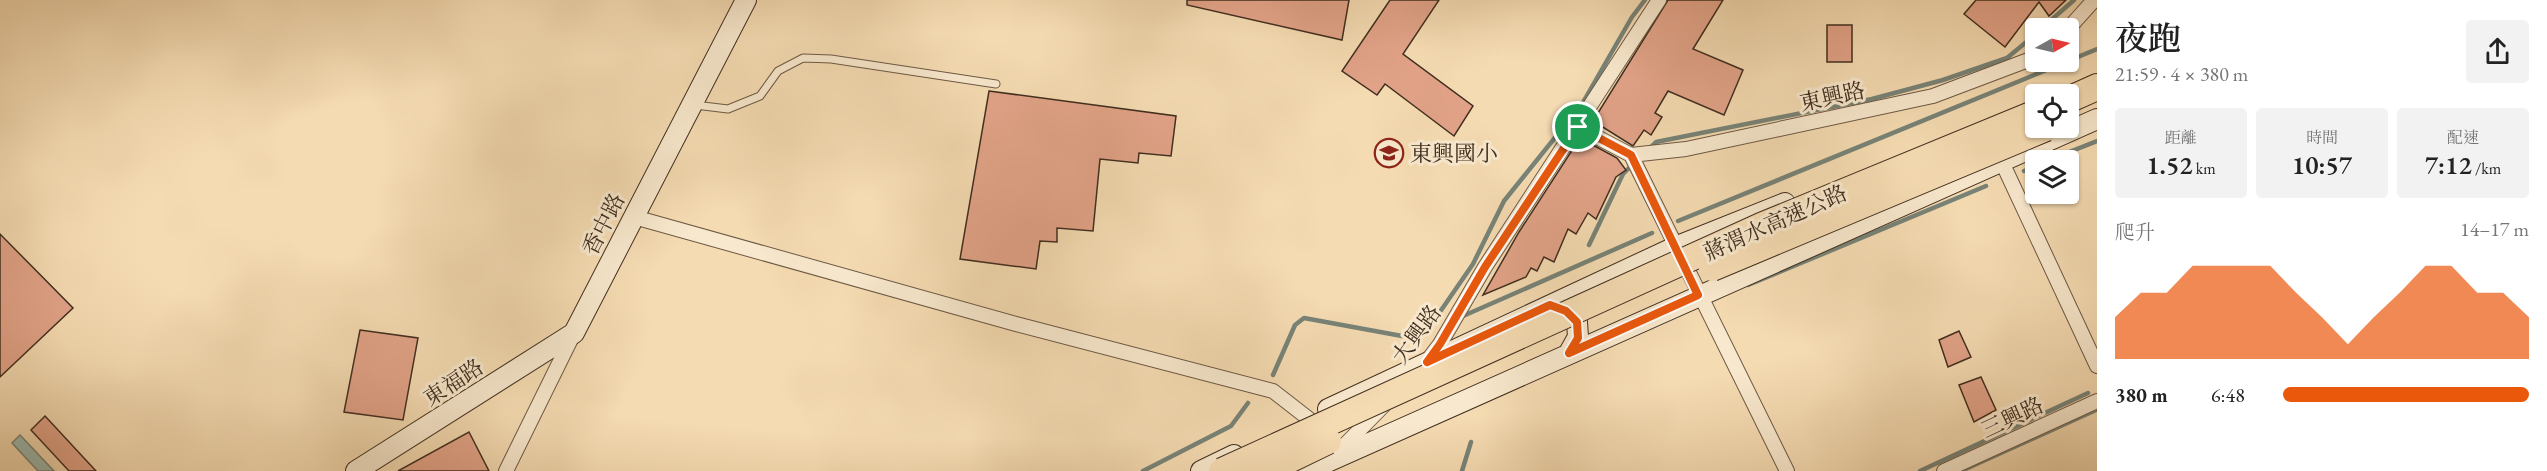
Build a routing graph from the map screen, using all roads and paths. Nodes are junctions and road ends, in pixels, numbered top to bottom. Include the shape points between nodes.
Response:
1 (746, 0) edge
2 (1659, 0) edge
3 (2094, 0) edge
4 (2078, 18) edge
5 (2025, 61) edge
6 (2097, 78) edge
7 (996, 84) dead end
8 (2079, 85) edge
9 (2097, 87) edge
10 (2079, 95) edge
11 (692, 104) junction
12 (2025, 106) edge
13 (2097, 106) edge
14 (2079, 113) edge
15 (2025, 118) edge
16 (2097, 119) edge
17 (1578, 127) junction
18 (2025, 137) edge
19 (1631, 155) junction
20 (2001, 160) junction
21 (634, 217) junction
22 (1675, 247) junction
23 (1698, 295) junction
24 (1550, 305) junction
25 (574, 333) junction
26 (1569, 353) junction
27 (1427, 362) junction
28 (2097, 366) edge
29 (2097, 401) edge
30 (1309, 419) junction
31 (1326, 465) edge
32 (356, 471) edge
33 (506, 471) edge
34 (1201, 471) edge
35 (1222, 471) edge
36 (1266, 471) edge
37 (1307, 471) edge
38 (1786, 471) edge
39 (1944, 471) edge

1 - 11 main road, 香中路
2 - 17 street, 大興路
3 - 4 street
5 - 19 street, 東興路 via 1933,96 1686,149
6 - 8 main road
7 - 11 lane via 803,58 778,71 760,96 728,109
9 - 10 highway
11 - 21 main road, 香中路
12 - 22 main road
13 - 14 highway
15 - 35 highway, 蔣渭水高速公路, bridge via 1761,226
16 - 20 main road
17 - 19 street
17 - 27 street, 大興路
18 - 36 highway, 蔣渭水高速公路, bridge via 1742,254
19 - 22 street
20 - 23 main road
20 - 28 street
21 - 25 main road, 香中路
21 - 30 street via 1005,321 1274,391
22 - 23 street
22 - 24 main road
23 - 26 main road
23 - 38 street
24 - 26 main road via 1566,311 1577,322 1578,338
24 - 27 main road
25 - 32 main road, 東福路
25 - 33 street, 香中路
26 - 31 main road
27 - 30 main road
27 - 31 street, 大興路
29 - 39 street, 三興路
30 - 34 main road
31 - 37 main road

